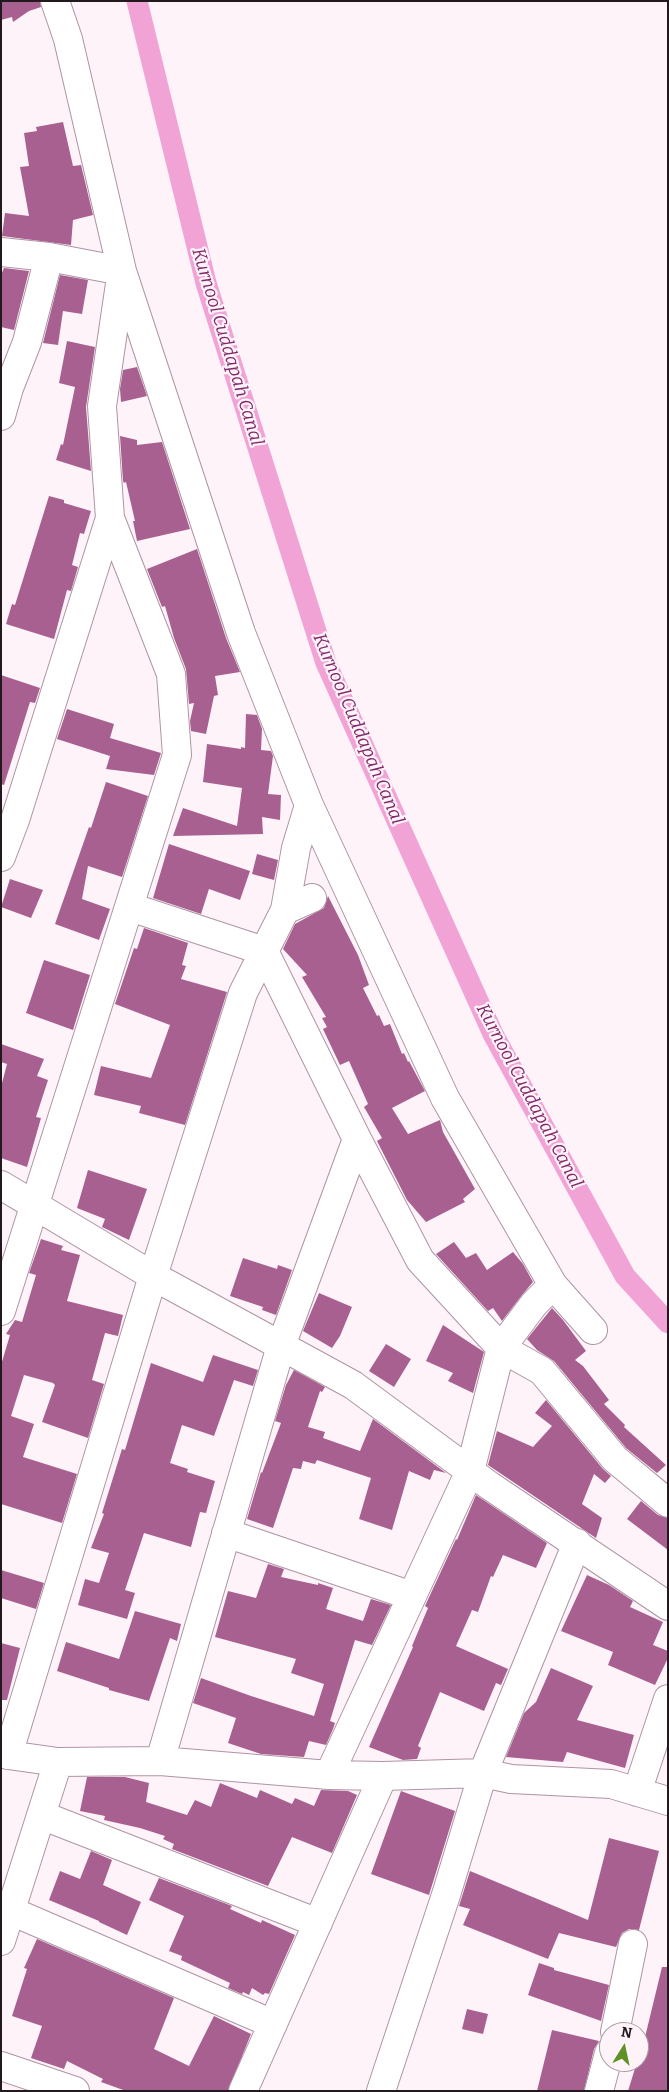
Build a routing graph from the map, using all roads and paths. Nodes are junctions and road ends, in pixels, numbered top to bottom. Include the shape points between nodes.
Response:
1 (54, 1) edge
2 (1, 252) edge
3 (49, 257) junction
4 (122, 271) junction
5 (1, 416) edge
6 (110, 518) junction
7 (309, 805) junction
8 (1, 857) edge
9 (312, 898) dead end
10 (130, 907) junction
11 (286, 910) junction
12 (264, 951) junction
13 (357, 1138) junction
14 (1, 1185) edge
15 (34, 1204) junction
16 (153, 1276) junction
17 (553, 1285) junction
18 (1, 1311) edge
19 (593, 1330) dead end
20 (281, 1346) junction
21 (501, 1348) junction
22 (470, 1471) junction
23 (668, 1504) edge
24 (226, 1533) junction
25 (576, 1543) junction
26 (412, 1596) junction
27 (668, 1606) edge
28 (666, 1713) edge
29 (5, 1753) edge
30 (160, 1761) junction
31 (58, 1762) junction
32 (483, 1773) junction
33 (329, 1775) junction
34 (384, 1776) junction
35 (637, 1792) junction
36 (668, 1801) edge
37 (42, 1815) junction
38 (11, 1911) junction
39 (318, 1923) junction
40 (1, 1941) edge
41 (633, 1944) dead end
42 (617, 2022) edge
43 (273, 2024) junction
44 (1, 2066) edge
45 (604, 2072) edge
46 (75, 2091) edge
47 (243, 2091) edge
48 (381, 2091) edge
49 (599, 2091) edge

1 - 4 street via 68,40
2 - 3 street
3 - 4 street
3 - 5 street via 27,342
4 - 6 street via 102,406
4 - 7 street via 241,633
6 - 8 street
6 - 10 street via 171,674 177,755
7 - 11 street via 296,848
7 - 17 street via 445,1098
9 - 11 street
10 - 12 street
10 - 15 street
11 - 12 street
12 - 13 street
12 - 16 street via 243,993
13 - 20 street
13 - 21 street via 420,1260
14 - 15 street
15 - 16 street
15 - 18 street
16 - 20 street
16 - 29 street
17 - 19 street
17 - 21 street via 534,1304
20 - 22 street via 353,1384
20 - 24 street
21 - 22 street
21 - 23 street via 542,1371 615,1458
22 - 25 street
22 - 26 street
24 - 26 street
24 - 30 street
25 - 27 street
25 - 32 street
26 - 33 street
28 - 35 street
29 - 31 street
30 - 31 street
30 - 33 street
31 - 37 street
32 - 34 street
32 - 35 street via 512,1779 611,1784
32 - 48 street
33 - 34 street
34 - 39 street
35 - 36 street
37 - 38 street
37 - 39 street
38 - 40 street
38 - 43 street
39 - 43 street
41 - 42 street
43 - 47 street
44 - 46 street
45 - 49 street

